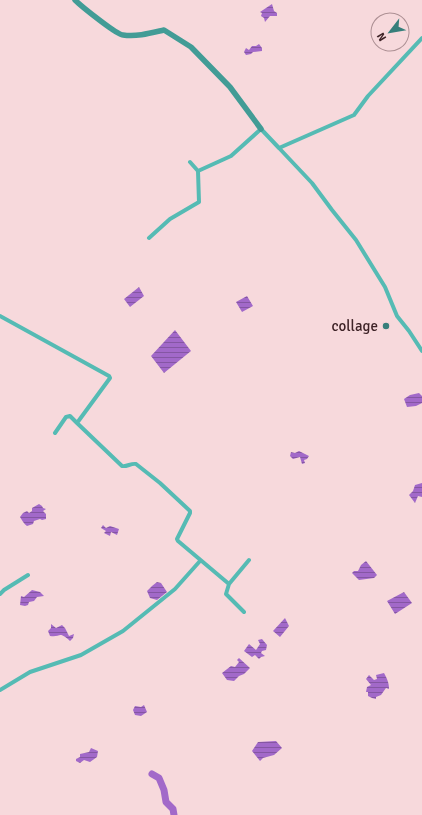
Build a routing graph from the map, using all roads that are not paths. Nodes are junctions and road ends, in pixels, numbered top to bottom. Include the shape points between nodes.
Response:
1 (75, 0) edge
2 (422, 38) edge
3 (261, 129) junction
4 (280, 148) junction
5 (190, 162) dead end
6 (198, 171) junction
7 (149, 238) dead end
8 (0, 316) edge
9 (422, 351) edge
10 (77, 423) junction
11 (55, 433) dead end
12 (249, 560) dead end
13 (200, 561) junction
14 (28, 576) dead end
15 (229, 584) junction
16 (0, 594) edge
17 (244, 612) dead end
18 (0, 690) edge

1 - 3 main road via 121,35 164,30 191,47 230,87
2 - 4 street via 368,96 354,115
3 - 4 street
3 - 6 street via 230,156
4 - 9 street via 312,183 356,240 385,287 397,316
5 - 6 street
6 - 7 street via 199,202 170,219
8 - 10 street via 110,376
10 - 11 street via 68,416
10 - 13 street via 122,466 136,464 190,511 177,539
12 - 15 street
13 - 15 street
13 - 18 street via 175,589 123,631 81,655 30,672
14 - 16 street
15 - 17 street via 226,595

